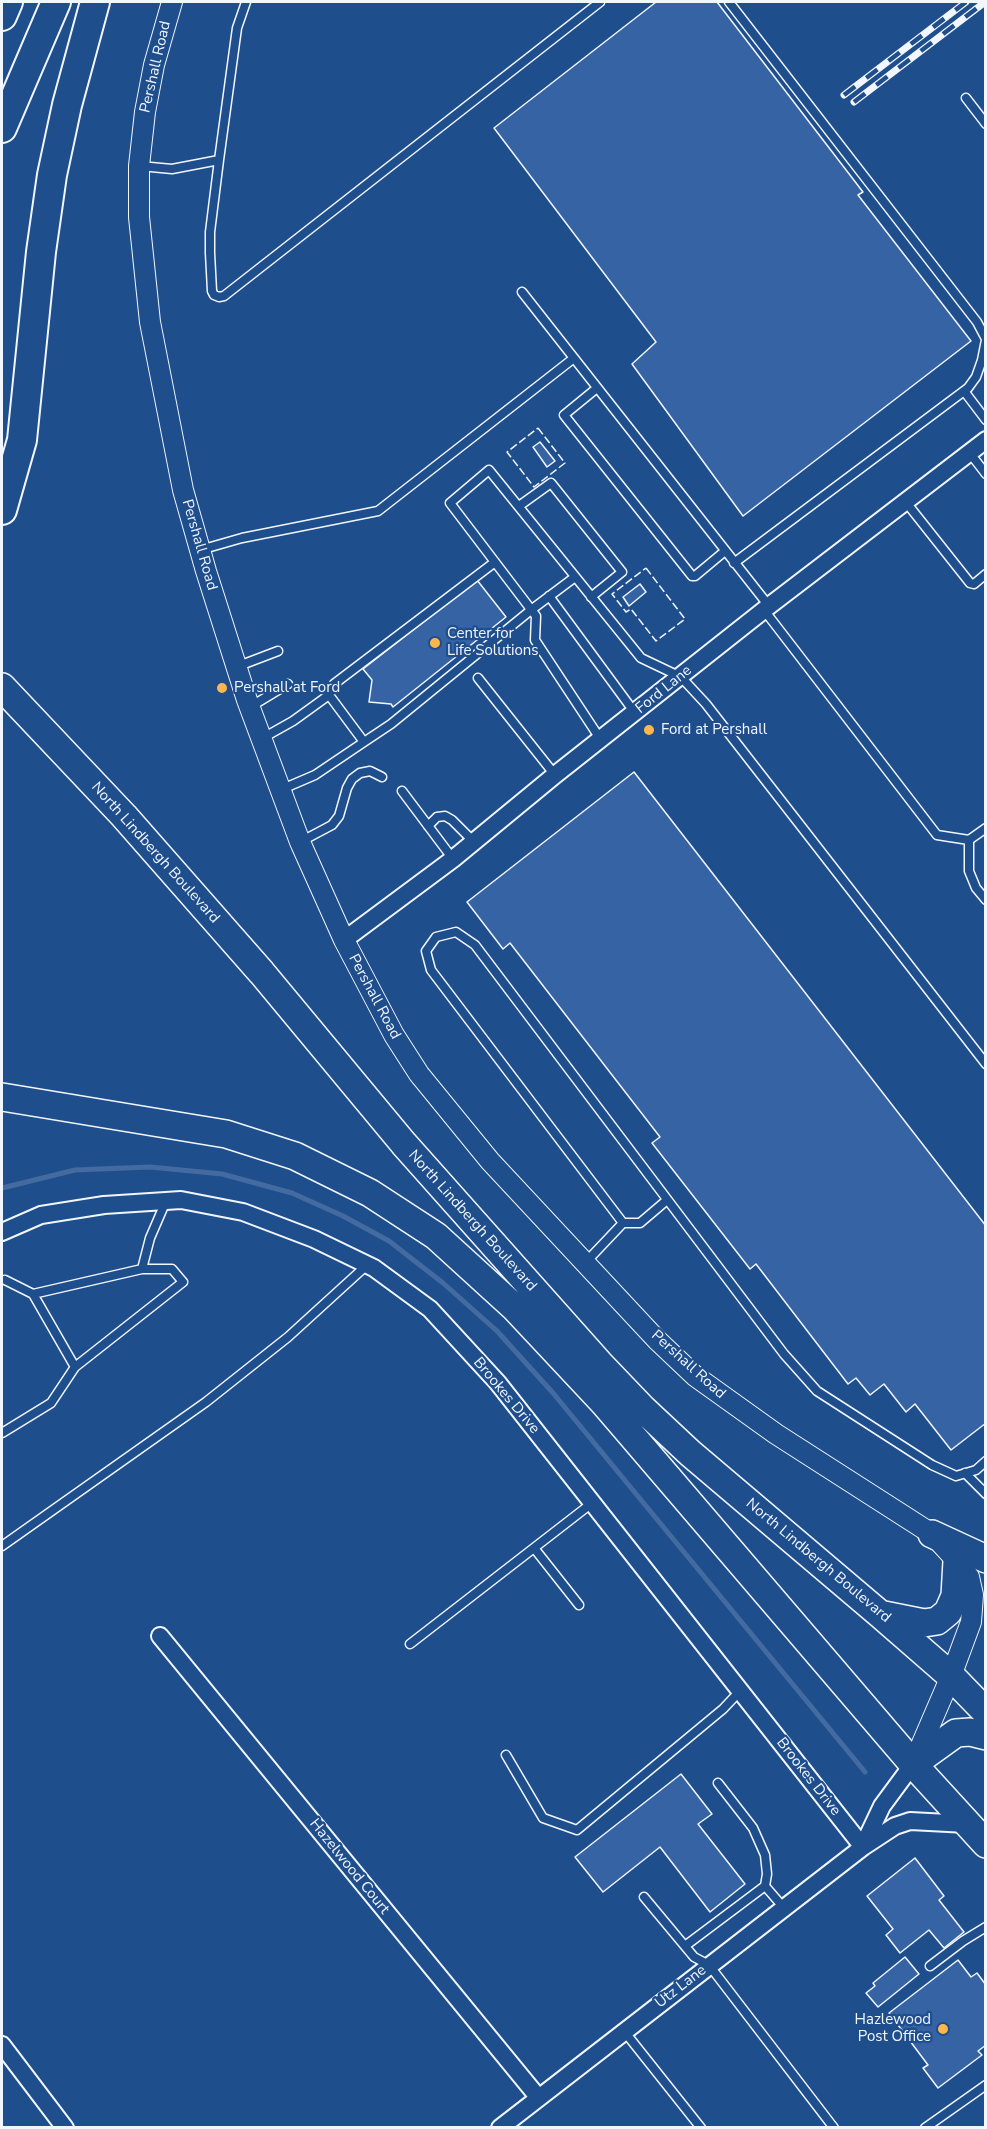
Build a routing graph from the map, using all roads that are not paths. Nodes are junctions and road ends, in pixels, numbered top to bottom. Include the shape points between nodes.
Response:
1 (8, 2) edge
2 (56, 2) edge
3 (94, 2) edge
4 (172, 2) edge
5 (246, 2) edge
6 (600, 2) edge
7 (729, 2) edge
8 (2, 16) edge
9 (966, 98) dead end
10 (986, 124) edge
11 (2, 128) edge
12 (219, 160) junction
13 (139, 166) junction
14 (522, 292) dead end
15 (986, 340) edge
16 (574, 358) junction
17 (597, 388) junction
18 (964, 391) junction
19 (986, 420) edge
20 (986, 440) edge
21 (969, 452) junction
22 (986, 474) edge
23 (905, 501) junction
24 (519, 506) junction
25 (2, 510) edge
26 (200, 550) junction
27 (725, 551) junction
28 (495, 562) junction
29 (734, 563) junction
30 (986, 574) edge
31 (575, 577) junction
32 (549, 596) junction
33 (591, 597) junction
34 (766, 608) junction
35 (531, 610) junction
36 (278, 651) dead end
37 (236, 668) junction
38 (681, 676) junction
39 (478, 678) dead end
40 (288, 684) dead end
41 (2, 687) edge
42 (329, 695) junction
43 (249, 708) junction
44 (635, 713) junction
45 (261, 739) junction
46 (601, 740) junction
47 (364, 742) junction
48 (555, 775) junction
49 (382, 777) dead end
50 (280, 790) junction
51 (402, 791) dead end
52 (428, 826) junction
53 (986, 828) edge
54 (969, 840) junction
55 (300, 842) junction
56 (474, 842) junction
57 (453, 859) junction
58 (986, 900) edge
59 (344, 940) junction
60 (986, 1064) edge
61 (2, 1097) edge
62 (667, 1200) junction
63 (166, 1201) junction
64 (623, 1224) junction
65 (2, 1232) edge
66 (585, 1263) junction
67 (367, 1265) junction
68 (142, 1269) junction
69 (3, 1279) edge
70 (33, 1294) junction
71 (75, 1367) junction
72 (2, 1433) edge
73 (986, 1461) edge
74 (965, 1473) junction
75 (986, 1494) edge
76 (592, 1503) junction
77 (932, 1534) junction
78 (2, 1546) edge
79 (534, 1548) junction
80 (986, 1559) edge
81 (957, 1561) junction
82 (579, 1605) dead end
83 (881, 1615) junction
84 (159, 1636) dead end
85 (410, 1644) dead end
86 (951, 1676) junction
87 (740, 1691) junction
88 (986, 1712) edge
89 (986, 1736) edge
90 (506, 1755) dead end
91 (913, 1764) junction
92 (718, 1783) dead end
93 (967, 1824) junction
94 (986, 1844) edge
95 (863, 1847) junction
96 (765, 1886) junction
97 (644, 1897) dead end
98 (784, 1908) junction
99 (986, 1927) edge
100 (686, 1946) junction
101 (709, 1965) junction
102 (930, 1966) dead end
103 (624, 2031) junction
104 (2, 2046) edge
105 (986, 2085) edge
106 (538, 2097) junction
107 (65, 2127) edge
108 (500, 2127) edge
109 (700, 2127) edge
110 (834, 2127) edge
111 (925, 2127) edge

1 - 8 highway
2 - 11 highway
3 - 25 highway via 52,176 22,440
4 - 13 street, Pershall Road via 154,64
5 - 12 lane via 237,28
6 - 12 lane via 219,297 212,291 210,232
7 - 15 lane via 977,322
9 - 10 lane
12 - 13 lane via 172,169
13 - 26 street, Pershall Road via 139,217 150,322 183,490
14 - 16 lane
15 - 18 lane via 976,377
16 - 17 lane
16 - 26 lane via 378,511 242,537
17 - 27 lane
17 - 27 lane via 564,415 692,576
18 - 19 lane
18 - 29 lane
20 - 21 street, Ford Lane
21 - 22 lane
21 - 23 street, Ford Lane
23 - 30 lane via 970,583
23 - 34 street, Ford Lane
24 - 28 lane via 489,470 450,503
24 - 31 lane
24 - 33 lane via 551,483 622,572
26 - 37 street, Pershall Road
27 - 29 lane
28 - 35 lane
28 - 42 lane via 334,684
29 - 34 lane
31 - 32 lane
31 - 33 lane
32 - 35 lane
32 - 44 lane
33 - 38 lane via 641,658
34 - 38 street, Ford Lane
34 - 54 lane via 937,835
35 - 46 lane via 536,616 535,640
35 - 47 lane
36 - 37 lane
37 - 43 street, Pershall Road
38 - 44 street, Ford Lane
38 - 60 lane
39 - 48 lane
40 - 43 lane
41 - 83 highway, North Lindbergh Boulevard via 124,816 262,973 404,1144 599,1363 690,1453
42 - 45 lane via 293,722
42 - 47 lane
43 - 45 street, Pershall Road
44 - 46 street, Ford Lane
45 - 50 street, Pershall Road
46 - 48 street, Ford Lane
47 - 50 lane via 315,775
48 - 56 street, Ford Lane
49 - 55 lane via 370,771 352,779 332,825
50 - 55 street, Pershall Road
51 - 52 lane
52 - 56 lane via 437,817 445,816
52 - 57 lane
53 - 54 lane
54 - 58 lane via 969,871
55 - 59 street, Pershall Road
56 - 57 street, Ford Lane
57 - 59 street, Ford Lane
59 - 66 street, Pershall Road via 419,1074 490,1161
61 - 91 highway, North Lindbergh Boulevard via 238,1138 295,1156 370,1193 436,1236 515,1308 604,1403
62 - 64 lane via 640,1223
62 - 64 lane via 475,945 456,932 436,937 426,951 431,970
62 - 74 lane via 784,1354 817,1391 932,1465 956,1476
63 - 65 street, Brookes Drive via 41,1215
63 - 67 street, Brookes Drive via 182,1200 243,1212 314,1239
63 - 68 lane
64 - 66 lane
66 - 77 street, Pershall Road via 695,1376 776,1434
67 - 76 street, Brookes Drive via 430,1309 498,1383
67 - 78 lane via 288,1337 206,1402
68 - 70 lane
68 - 71 lane via 172,1269 183,1282
69 - 70 lane
70 - 71 lane
71 - 72 lane via 51,1403
73 - 74 lane
74 - 75 lane
76 - 79 lane
76 - 87 street, Brookes Drive
77 - 80 highway
77 - 81 street, Pershall Road
79 - 82 lane
79 - 85 lane
81 - 83 highway via 955,1596 948,1612 937,1621 924,1623
81 - 86 street, Pershall Road via 969,1577 974,1595 971,1622
83 - 86 highway, North Lindbergh Boulevard
84 - 106 street, Hazelwood Court
86 - 88 highway, North Lindbergh Boulevard
86 - 91 street, Pershall Road
87 - 90 lane via 577,1830 543,1818
87 - 95 street, Brookes Drive
89 - 91 highway via 956,1733
91 - 93 highway, North Lindbergh Boulevard
91 - 95 street, Utz Lane via 882,1806
92 - 96 lane via 753,1828 765,1855
93 - 94 highway, North Lindbergh Boulevard
93 - 95 street, Utz Lane via 910,1821
95 - 98 street, Utz Lane
96 - 98 lane
96 - 100 lane
97 - 100 lane
98 - 101 street, Utz Lane
99 - 102 lane
100 - 101 lane via 694,1957
101 - 103 street, Utz Lane
101 - 110 lane
103 - 106 street, Utz Lane
103 - 109 lane
104 - 107 street
105 - 111 lane
106 - 108 street, Utz Lane

